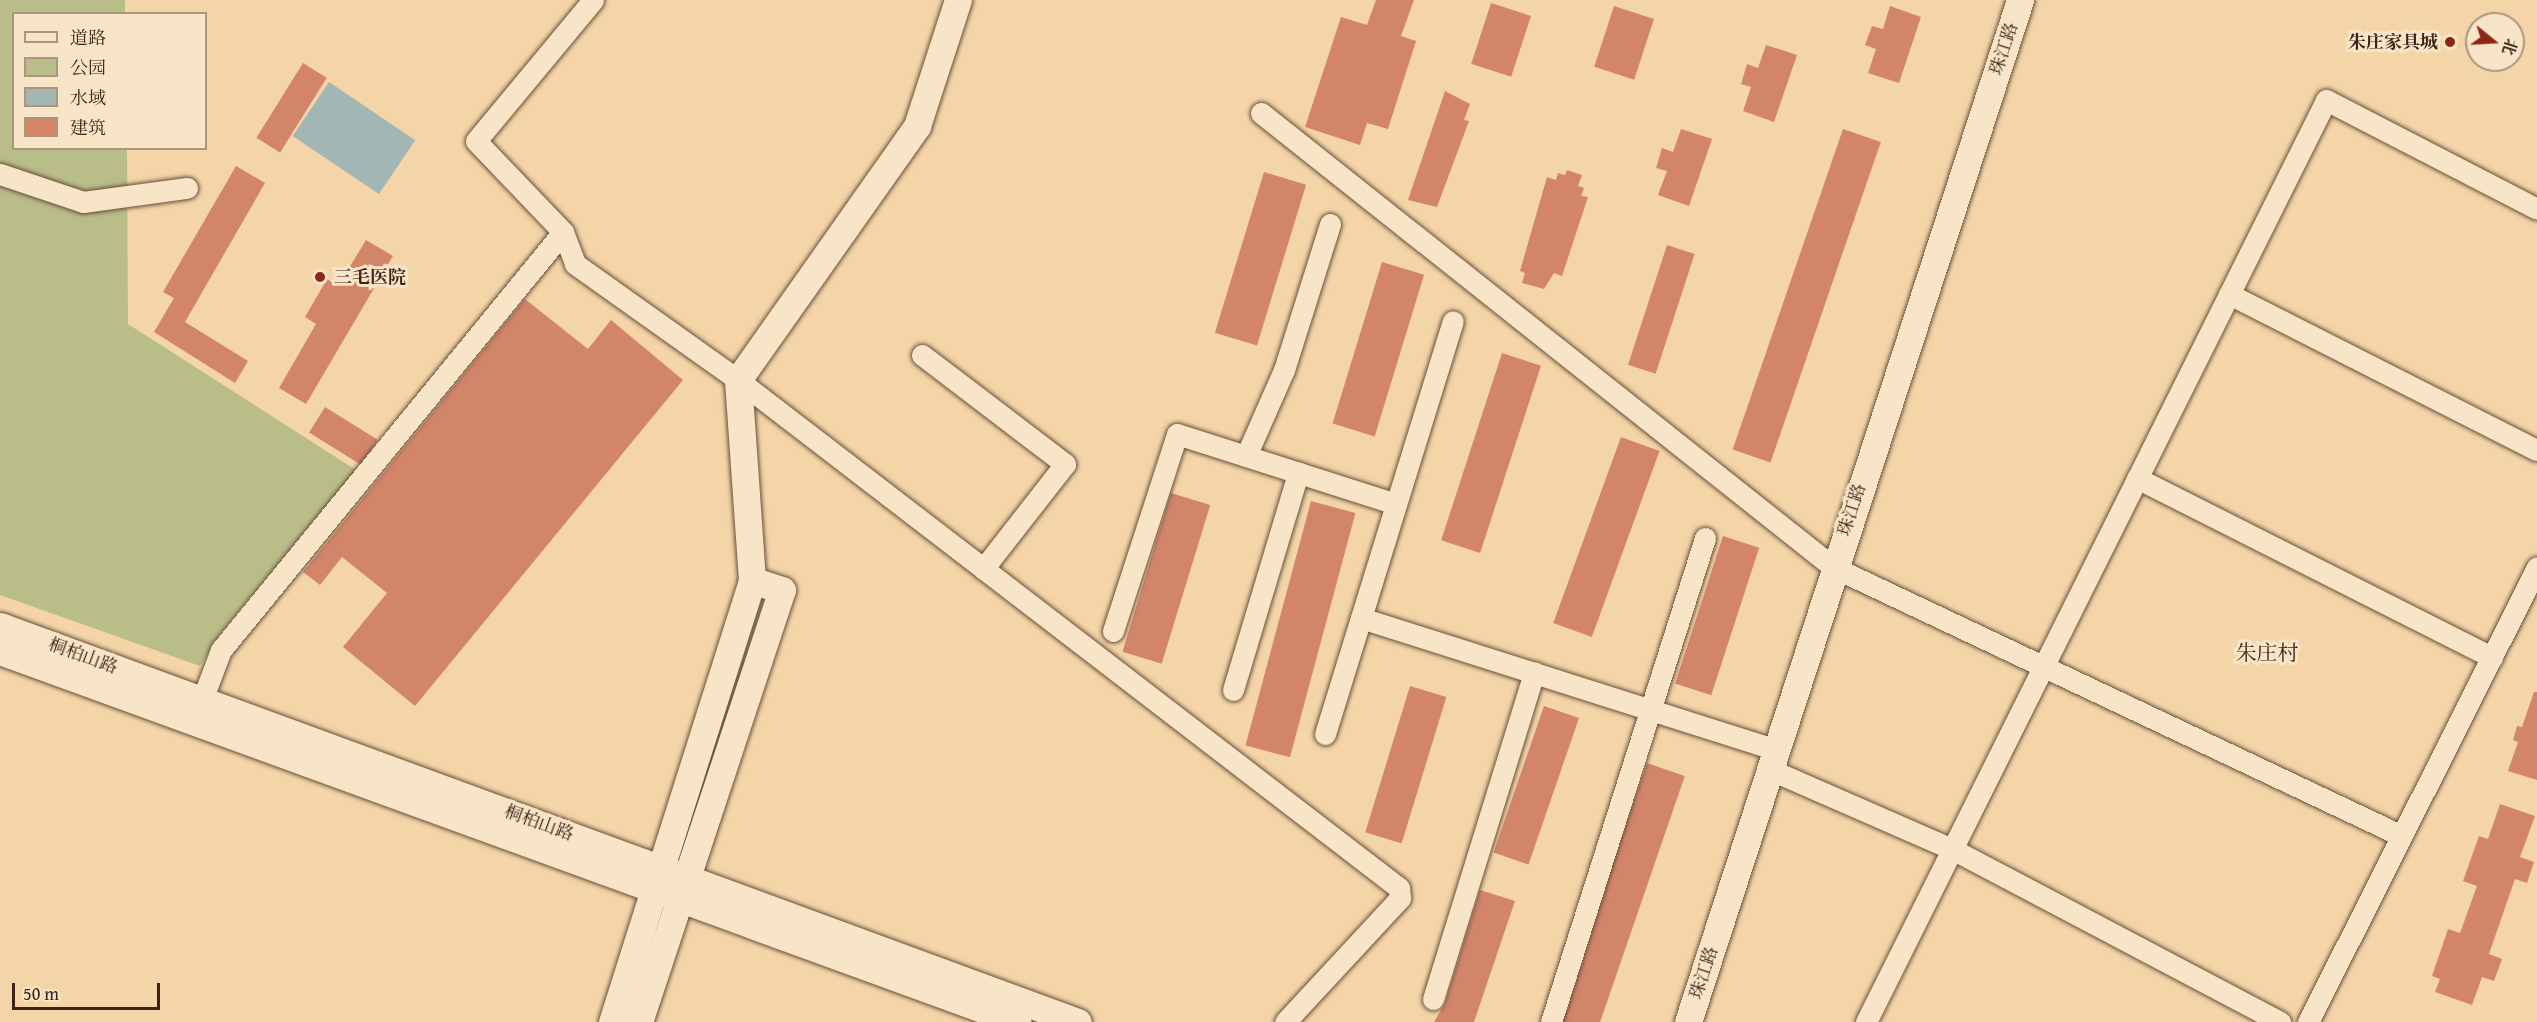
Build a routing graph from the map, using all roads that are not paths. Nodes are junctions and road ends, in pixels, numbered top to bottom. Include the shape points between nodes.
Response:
1 (593, 0) edge
2 (958, 0) edge
3 (2020, 0) edge
4 (1261, 113) dead end
5 (0, 174) edge
6 (187, 188) dead end
7 (2537, 209) edge
8 (1330, 224) dead end
9 (564, 232) junction
10 (2229, 294) junction
11 (1453, 321) dead end
12 (922, 355) dead end
13 (738, 380) junction
14 (2537, 450) edge
15 (1245, 456) junction
16 (1298, 473) junction
17 (2137, 478) junction
18 (1396, 504) junction
19 (1706, 538) dead end
20 (1833, 567) junction
21 (2537, 567) edge
22 (983, 569) junction
23 (752, 580) junction
24 (1361, 618) junction
25 (0, 626) edge
26 (1113, 631) dead end
27 (0, 651) edge
28 (2492, 657) junction
29 (2044, 665) junction
30 (1534, 672) junction
31 (1233, 690) dead end
32 (202, 700) junction
33 (1651, 709) junction
34 (1325, 734) dead end
35 (1772, 759) junction
36 (2402, 836) junction
37 (1952, 849) junction
38 (658, 879) junction
39 (683, 889) junction
40 (1432, 999) dead end
41 (612, 1022) edge
42 (639, 1022) edge
43 (1018, 1022) edge
44 (1078, 1022) edge
45 (1285, 1022) edge
46 (1551, 1022) edge
47 (1688, 1022) edge
48 (1866, 1022) edge
49 (2280, 1022) edge
50 (2308, 1022) edge

1 - 9 street via 476,141
2 - 13 street via 917,126
3 - 20 street, 珠江路
4 - 20 street
5 - 6 street via 83,202
7 - 10 street via 2326,100
8 - 15 street via 1284,370
9 - 13 street via 575,264
9 - 32 street via 221,650
10 - 14 street
10 - 17 street
11 - 18 street
12 - 22 street via 1065,464
13 - 22 street
13 - 23 street
15 - 16 street
15 - 26 street via 1177,434
16 - 18 street
16 - 31 street
17 - 28 street
17 - 29 street
18 - 24 street
19 - 33 street
20 - 29 street
20 - 35 street, 珠江路
21 - 28 street
22 - 45 street via 1399,888 1400,898
23 - 38 street
23 - 39 street via 782,590
24 - 30 street
24 - 34 street
25 - 32 street, 桐柏山路
27 - 38 street, 桐柏山路
28 - 36 street
29 - 36 street
29 - 37 street
30 - 33 street
30 - 40 street
32 - 38 street, 桐柏山路
33 - 35 street
33 - 46 street
35 - 37 street
35 - 47 street, 珠江路
36 - 50 street
37 - 48 street
37 - 49 street
38 - 39 street, 桐柏山路
38 - 41 street
39 - 42 street
39 - 43 street, 桐柏山路
39 - 44 street, 桐柏山路

